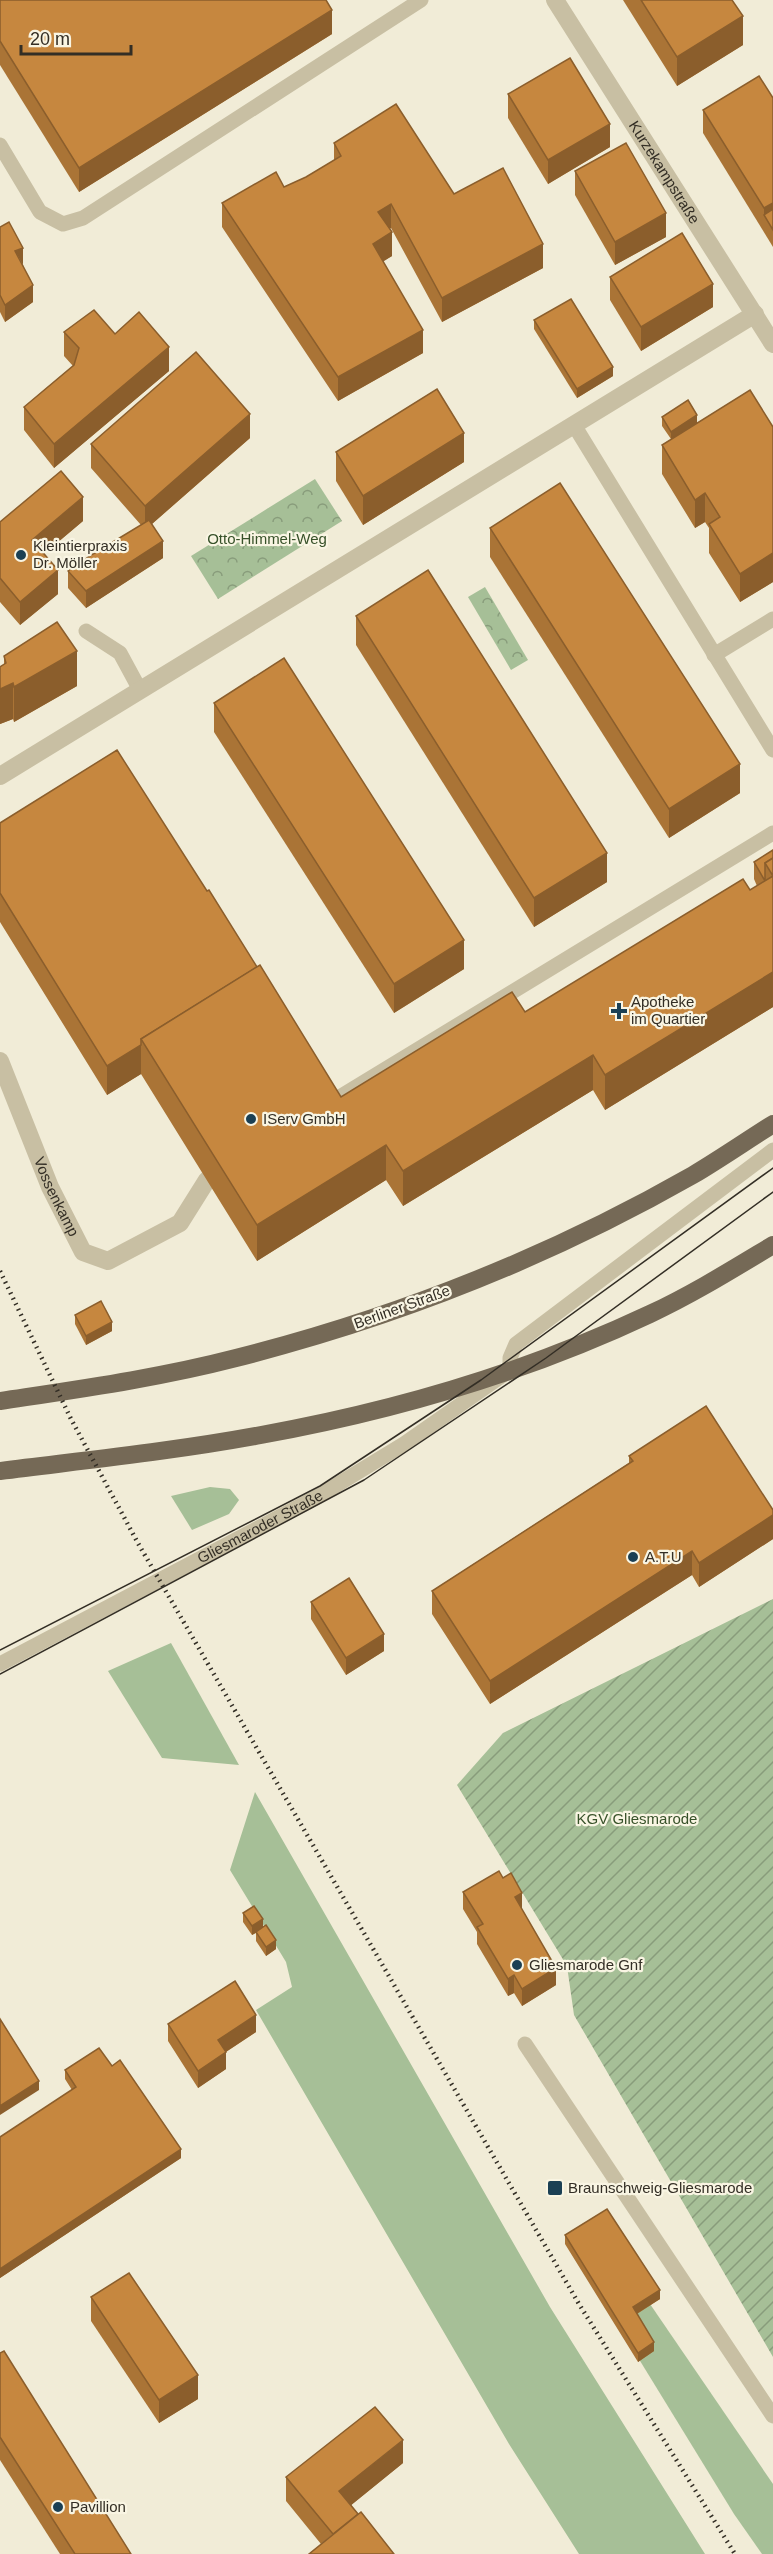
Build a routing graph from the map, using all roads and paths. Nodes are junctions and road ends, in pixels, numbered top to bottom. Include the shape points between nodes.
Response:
1 (421, 0) edge
2 (555, 0) edge
3 (0, 146) edge
4 (756, 314) junction
5 (773, 344) edge
6 (574, 425) junction
7 (773, 619) edge
8 (87, 631) dead end
9 (714, 655) junction
10 (140, 690) junction
11 (773, 750) edge
12 (0, 776) edge
13 (773, 833) edge
14 (0, 1061) edge
15 (325, 1106) edge
16 (773, 1124) edge
17 (773, 1149) edge
18 (207, 1180) edge
19 (773, 1245) edge
20 (510, 1370) junction
21 (0, 1401) edge
22 (0, 1471) edge
23 (0, 1664) edge
24 (525, 2044) dead end
25 (773, 2416) edge

1 - 3 lane via 83,218 63,224 40,212
2 - 4 street, Kurzekampstraße
4 - 5 street, Kurzekampstraße
4 - 6 street
6 - 9 lane
6 - 10 street
7 - 9 lane
8 - 10 lane via 120,652
9 - 11 lane
10 - 12 street
13 - 15 lane
14 - 18 street, Vossenkamp via 50,1187 83,1252 108,1261 180,1223
16 - 21 main road, Berliner Straße via 693,1175 569,1239 445,1292 340,1329 234,1359
17 - 20 lane via 516,1344
19 - 20 main road via 651,1314
20 - 22 main road via 428,1396 260,1436
20 - 23 lane, Gliesmaroder Straße via 404,1444 317,1497
24 - 25 lane

